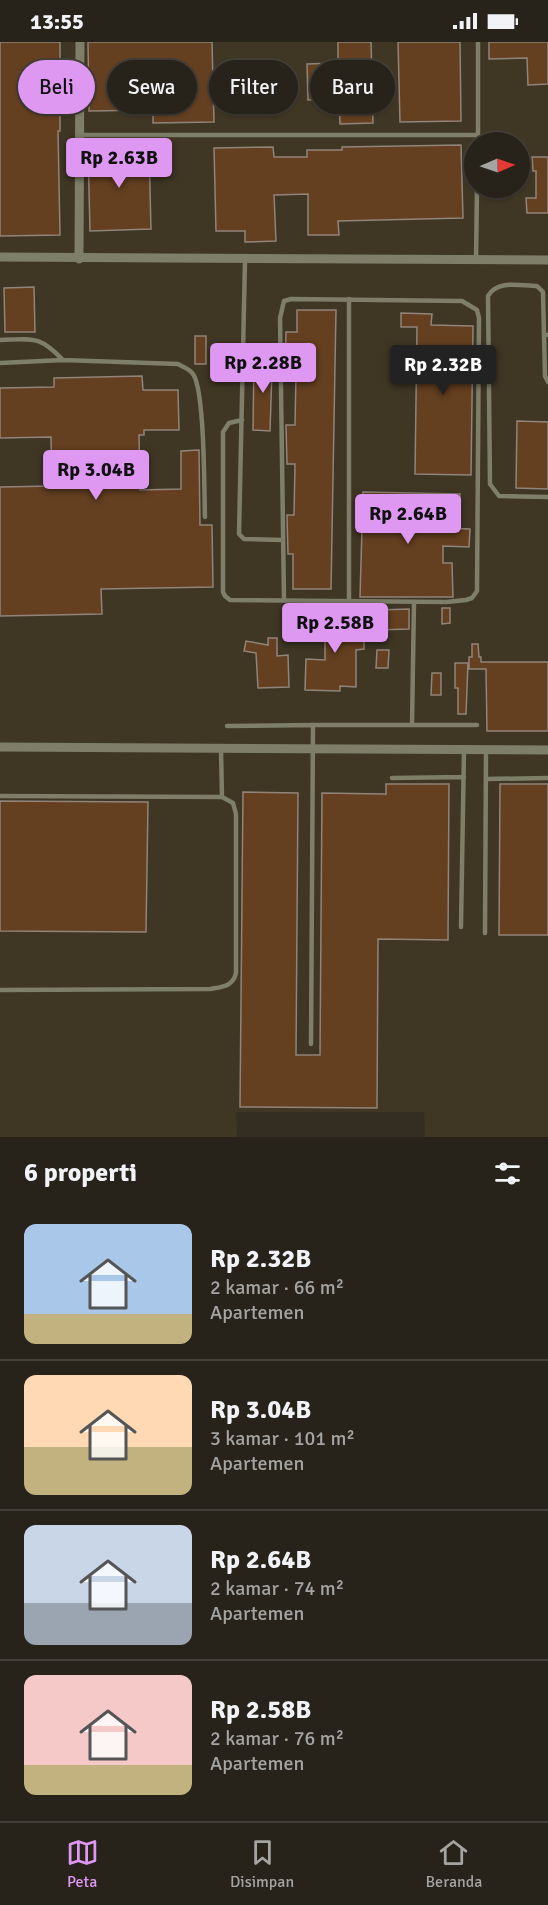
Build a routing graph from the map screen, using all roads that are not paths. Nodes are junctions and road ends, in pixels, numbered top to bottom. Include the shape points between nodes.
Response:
1 (80, 42) edge
2 (478, 42) edge
3 (478, 132) edge
4 (80, 135) junction
5 (464, 135) edge
6 (477, 198) edge
7 (0, 257) edge
8 (79, 259) junction
9 (245, 260) junction
10 (476, 260) junction
11 (548, 260) edge
12 (349, 299) junction
13 (546, 335) edge
14 (0, 340) edge
15 (63, 360) junction
16 (0, 363) edge
17 (548, 382) edge
18 (242, 420) junction
19 (548, 497) edge
20 (205, 517) dead end
21 (282, 540) junction
22 (284, 600) junction
23 (349, 600) junction
24 (414, 602) junction
25 (313, 725) junction
26 (412, 725) junction
27 (477, 725) dead end
28 (227, 726) dead end
29 (0, 747) edge
30 (221, 748) junction
31 (312, 749) junction
32 (464, 750) junction
33 (486, 750) junction
34 (548, 750) edge
35 (464, 777) junction
36 (392, 778) dead end
37 (548, 778) edge
38 (487, 779) junction
39 (0, 796) edge
40 (222, 797) junction
41 (461, 927) dead end
42 (485, 933) dead end
43 (0, 990) edge
44 (311, 1044) dead end

1 - 4 street
2 - 3 lane
4 - 5 lane
4 - 8 street
6 - 10 lane
7 - 8 street
8 - 9 street
9 - 10 street
9 - 18 lane
10 - 11 street
12 - 21 lane via 291,299 282,305
12 - 23 lane
12 - 24 lane via 462,301 478,313 477,591 466,600
13 - 17 lane
13 - 19 lane via 543,292 537,286 503,285 491,291 490,484 499,496
14 - 15 lane via 43,342
15 - 16 lane
15 - 20 lane via 178,364 193,374 200,394
18 - 21 lane via 239,534 244,539
18 - 22 lane via 229,423 223,432 223,592 230,600
21 - 22 lane
22 - 23 lane
23 - 24 lane
24 - 26 lane
25 - 26 lane
25 - 28 lane
25 - 31 lane
26 - 27 lane
29 - 30 street
30 - 31 street
30 - 40 lane
31 - 32 street
31 - 44 lane
32 - 33 street
32 - 35 lane
33 - 34 street
33 - 38 lane
35 - 36 lane
35 - 41 lane
37 - 38 lane
38 - 42 lane
39 - 40 lane
40 - 43 lane via 230,800 236,810 236,973 232,982 210,989

